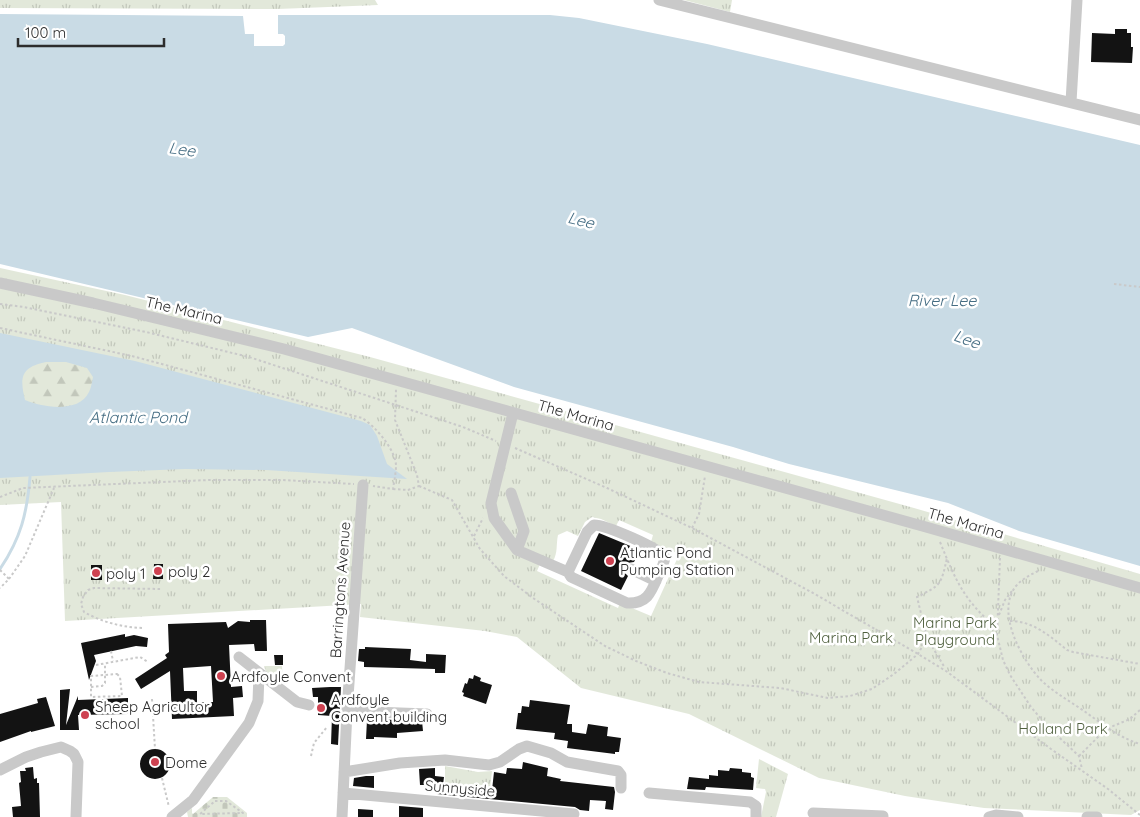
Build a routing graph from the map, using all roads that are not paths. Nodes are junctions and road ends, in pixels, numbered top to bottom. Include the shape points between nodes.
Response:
1 (660, 0) edge
2 (1077, 0) edge
3 (1071, 102) junction
4 (1140, 120) edge
5 (0, 283) edge
6 (513, 413) junction
7 (363, 485) road end
8 (511, 493) dead end
9 (517, 550) junction
10 (633, 571) dead end
11 (568, 572) junction
12 (656, 582) junction
13 (1140, 588) edge
14 (239, 657) dead end
15 (259, 674) junction
16 (309, 705) dead end
17 (347, 711) junction
18 (427, 714) dead end
19 (0, 770) edge
20 (344, 772) junction
21 (621, 788) dead end
22 (343, 793) junction
23 (649, 793) dead end
24 (171, 813) edge
25 (554, 814) edge
26 (574, 814) dead end
27 (813, 814) dead end
28 (860, 816) edge
29 (883, 816) edge
30 (76, 817) edge
31 (342, 817) edge
32 (756, 817) edge
33 (989, 817) edge
34 (1018, 817) edge
35 (1087, 817) edge
36 (1098, 817) edge

1 - 3 street
2 - 3 street
3 - 4 street
5 - 6 street, The Marina via 284,349
6 - 9 street via 491,503 494,518
6 - 13 street, The Marina
7 - 17 street, Barringtons Avenue
8 - 9 street via 524,531
9 - 11 street
10 - 12 street
11 - 12 street via 571,577 627,603 636,603 647,597
11 - 12 street via 587,532 594,525 599,525 662,552 665,562
14 - 15 street
15 - 16 street via 297,702
15 - 24 street via 258,701 249,724 194,800
17 - 18 street
17 - 20 street, Barringtons Avenue
19 - 30 street via 26,757 61,747 74,754 78,762
20 - 21 street via 445,760 489,765 527,746 551,752 567,762 618,771
20 - 22 street, Barringtons Avenue
22 - 25 street, Sunnyside
22 - 31 street, Barringtons Avenue
23 - 32 street via 750,802 756,806
25 - 26 street, Sunnyside
27 - 28 street
28 - 29 street
33 - 34 street
35 - 36 street

